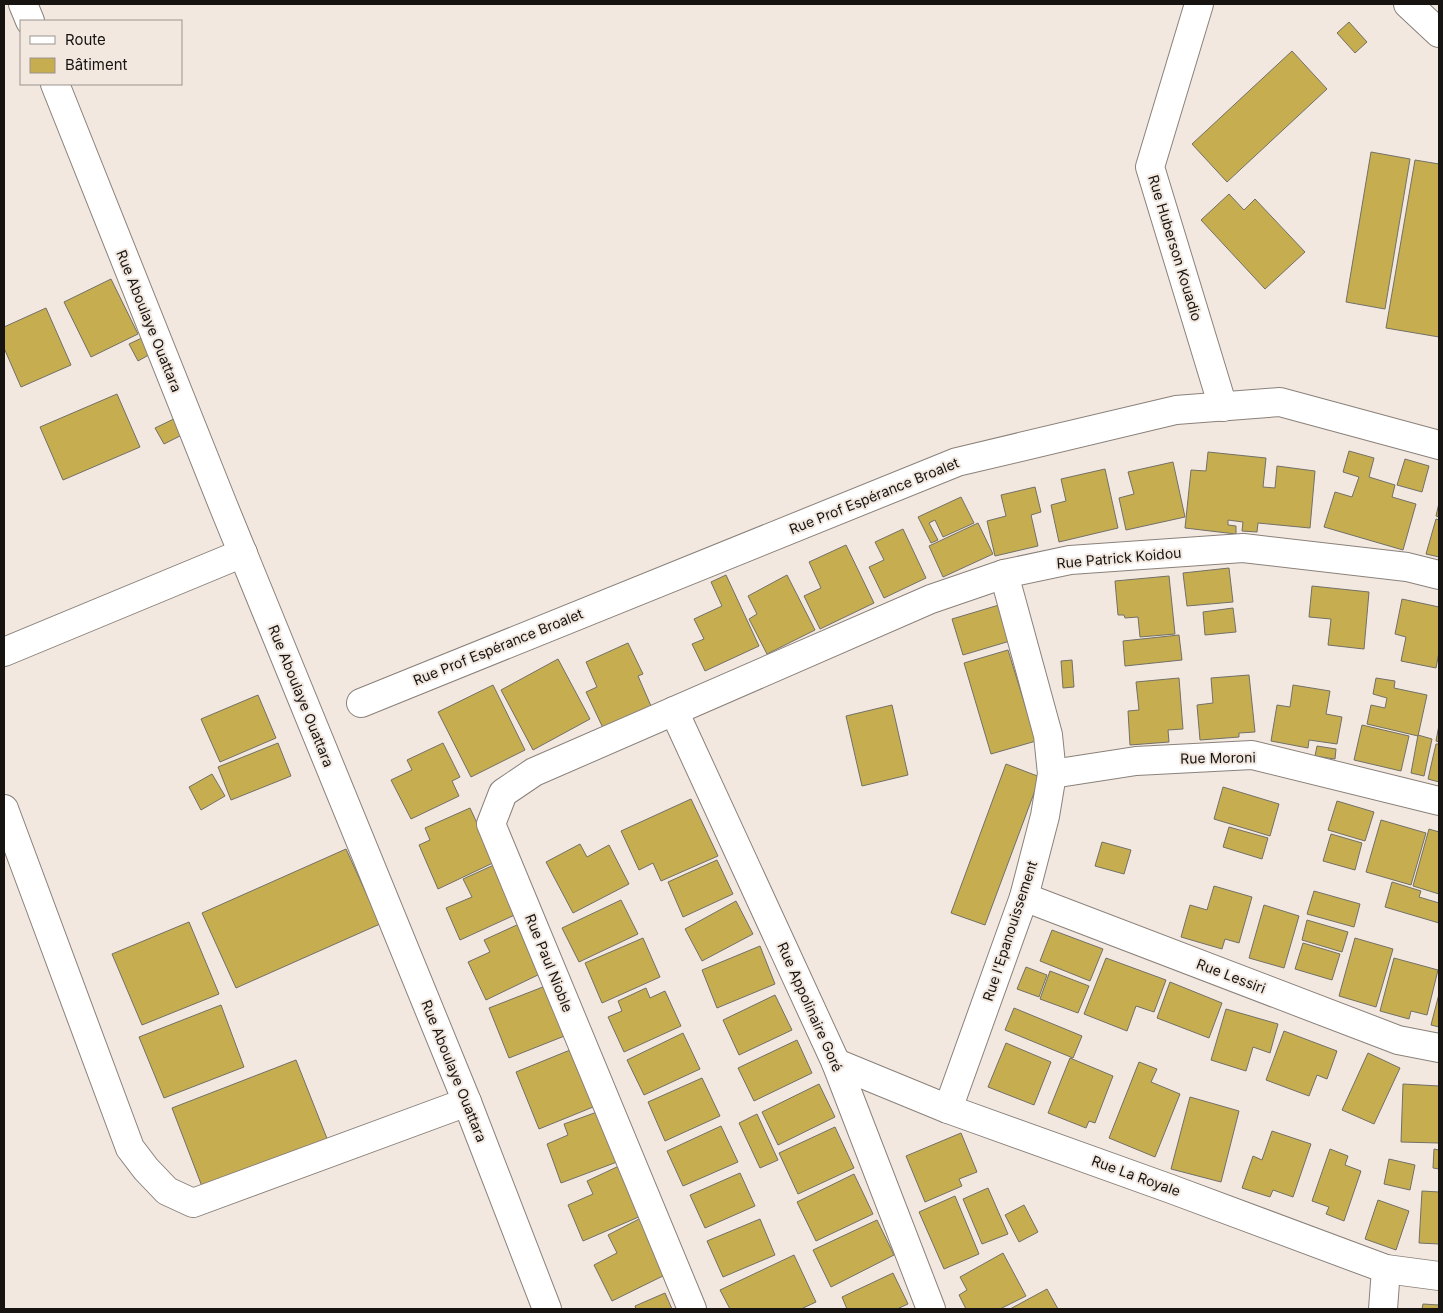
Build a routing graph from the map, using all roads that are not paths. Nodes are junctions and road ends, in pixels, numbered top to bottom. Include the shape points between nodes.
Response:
1 (23, 4) edge
2 (1199, 4) edge
3 (1408, 4) edge
4 (30, 20) edge
5 (1439, 33) edge
6 (55, 85) edge
7 (1223, 407) junction
8 (1439, 444) edge
9 (243, 553) junction
10 (1004, 574) junction
11 (1439, 576) edge
12 (4, 652) edge
13 (360, 703) dead end
14 (674, 711) junction
15 (1052, 774) junction
16 (1439, 801) edge
17 (4, 809) edge
18 (1024, 897) junction
19 (1439, 1048) edge
20 (836, 1063) junction
21 (466, 1102) junction
22 (948, 1109) junction
23 (1386, 1269) junction
24 (1439, 1276) edge
25 (546, 1309) edge
26 (692, 1309) edge
27 (931, 1309) edge
28 (1383, 1309) edge

1 - 4 street
2 - 7 street, Rue Huberson Kouadio via 1150,168
3 - 5 street
6 - 9 street, Rue Aboulaye Ouattara
7 - 8 street, Rue Prof Espérance Broalet via 1280,402
7 - 13 street, Rue Prof Espérance Broalet via 1176,410 957,462
9 - 12 street
9 - 21 street, Rue Aboulaye Ouattara
10 - 11 street, Rue Patrick Koidou via 1070,560 1243,548 1407,567
10 - 14 street, Rue Patrick Koidou via 931,599
10 - 15 street, Rue l'Epanouissement via 1048,735
14 - 20 street, Rue Appolinaire Goré
14 - 26 street, Rue Paul Nioble via 534,772 503,793 491,824
15 - 16 street, Rue Moroni via 1136,761 1252,755
15 - 18 street, Rue l'Epanouissement
17 - 21 street via 130,1148 167,1191 193,1204
18 - 19 street, Rue Lessiri via 1398,1040
18 - 22 street, Rue l'Epanouissement
20 - 22 street, Rue La Royale
20 - 27 street, Rue Appolinaire Goré
21 - 25 street, Rue Aboulaye Ouattara
22 - 23 street, Rue La Royale
23 - 24 street, Rue La Royale
23 - 28 street

